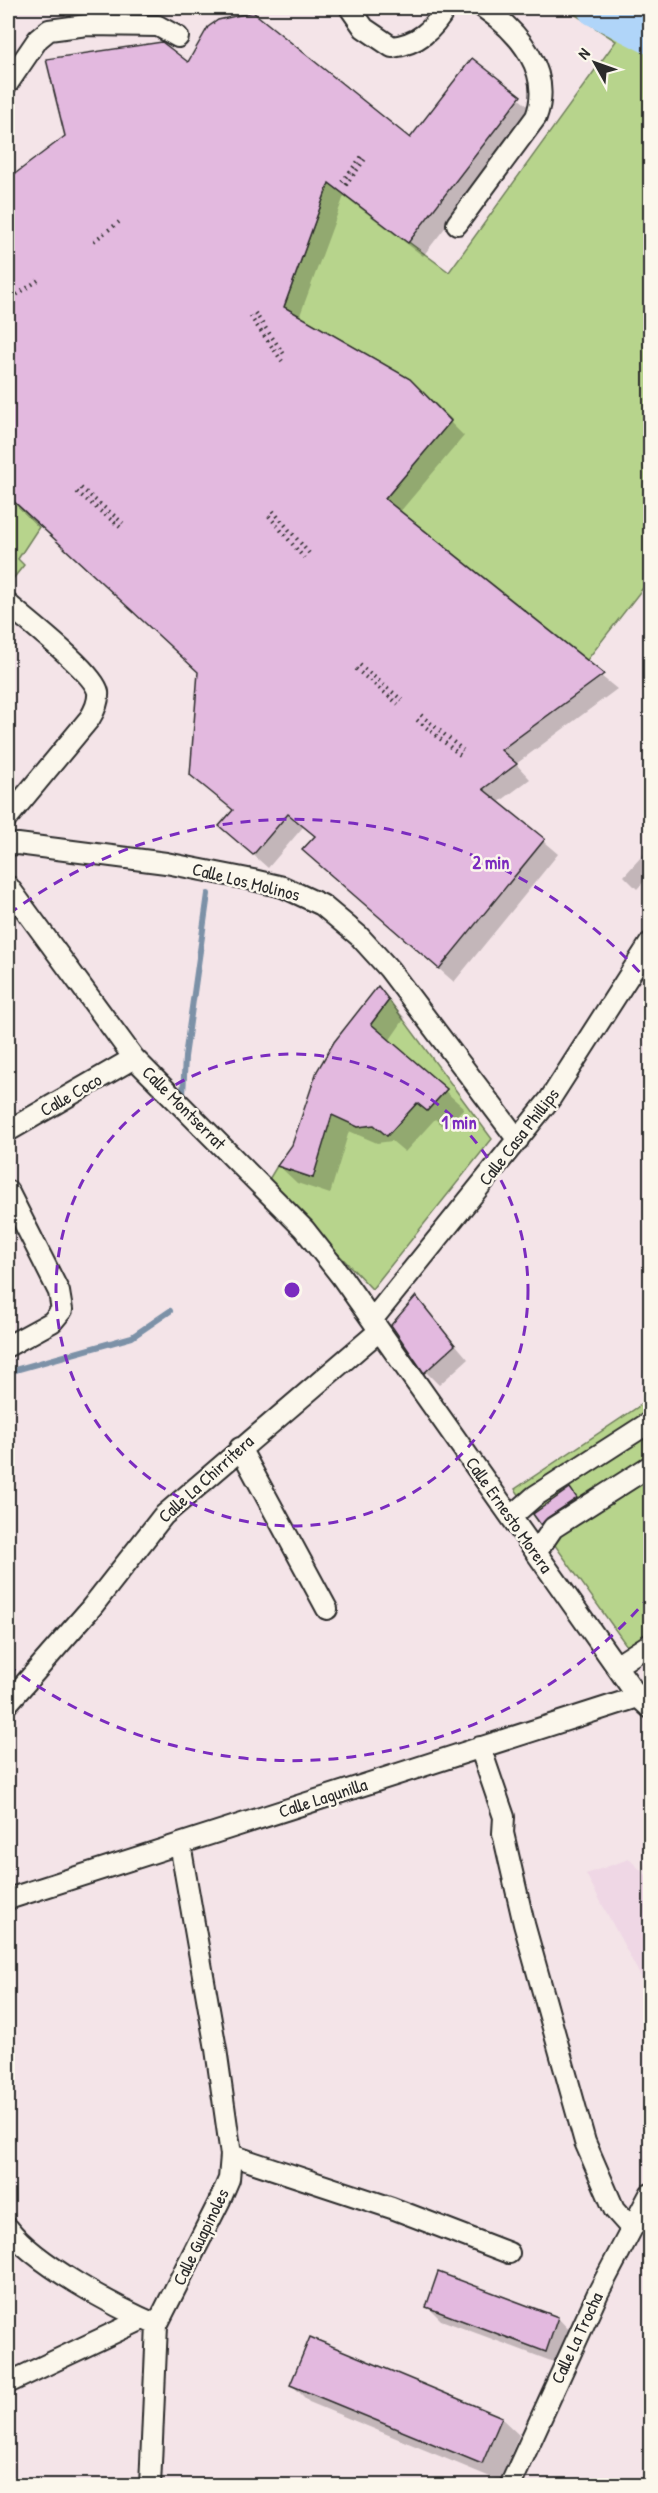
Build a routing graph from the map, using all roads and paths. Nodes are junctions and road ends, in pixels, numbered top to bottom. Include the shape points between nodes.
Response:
1 (350, 8) edge
2 (446, 8) edge
3 (484, 8) edge
4 (177, 37) dead end
5 (8, 83) edge
6 (364, 158) dead end
7 (344, 183) dead end
8 (119, 222) dead end
9 (457, 224) dead end
10 (94, 241) dead end
11 (40, 279) dead end
12 (12, 298) dead end
13 (255, 313) dead end
14 (250, 316) dead end
15 (81, 488) dead end
16 (77, 492) dead end
17 (273, 511) dead end
18 (268, 516) dead end
19 (309, 553) dead end
20 (304, 558) dead end
21 (8, 604) edge
22 (360, 665) dead end
23 (356, 669) dead end
24 (421, 715) dead end
25 (417, 720) dead end
26 (8, 817) edge
27 (8, 845) edge
28 (8, 886) edge
29 (651, 943) edge
30 (134, 1058) junction
31 (8, 1131) edge
32 (518, 1140) junction
33 (8, 1191) edge
34 (376, 1326) junction
35 (8, 1346) edge
36 (651, 1422) edge
37 (240, 1448) junction
38 (651, 1466) edge
39 (511, 1517) junction
40 (536, 1553) junction
41 (327, 1609) dead end
42 (651, 1644) edge
43 (616, 1666) junction
44 (644, 1702) edge
45 (8, 1703) edge
46 (480, 1747) junction
47 (180, 1844) junction
48 (8, 1899) edge
49 (231, 2156) junction
50 (651, 2194) edge
51 (8, 2228) edge
52 (631, 2228) junction
53 (510, 2253) dead end
54 (150, 2322) junction
55 (8, 2384) edge
56 (150, 2486) edge
57 (510, 2486) edge

1 - 2 street via 364,28 392,47 420,38
3 - 9 street via 518,39 532,59 540,73 541,105
4 - 5 street via 158,26 87,25 49,30 38,39
6 - 7 path
8 - 10 path
11 - 12 path
13 - 14 path via 284,359
15 - 16 path via 121,525
17 - 19 path
18 - 20 path
21 - 26 street via 86,673 98,691 97,706 90,718
22 - 23 path via 400,702
24 - 25 path via 461,752
27 - 32 street, Calle Los Molinos via 166,863 283,887 322,905 359,936 389,969
28 - 30 street, Calle Montserrat
29 - 32 street, Calle Casa Phillips via 563,1082
30 - 31 street, Calle Coco
30 - 34 street, Calle Montserrat via 304,1229
32 - 34 street, Calle Casa Phillips
33 - 35 street via 59,1292 62,1310 52,1322
34 - 37 street, Calle La Chirritera
34 - 39 street, Calle Ernesto Morera
36 - 39 street via 535,1496
37 - 41 street
37 - 45 street, Calle La Chirritera via 163,1516 91,1608
38 - 40 street via 553,1528
39 - 40 street, Calle Ernesto Morera
40 - 43 street, Calle Ernesto Morera
42 - 43 street
43 - 44 street, Calle Ernesto Morera
44 - 46 street, Calle Lagunilla
46 - 47 street, Calle Lagunilla
46 - 52 street via 504,1816 503,1833 527,1934 585,2142 614,2209
47 - 48 street, Calle Lagunilla
47 - 49 street, Calle Guapinoles
49 - 53 street via 392,2208
49 - 54 street, Calle Guapinoles via 229,2179 220,2200
50 - 52 street, Calle La Trocha
51 - 54 street via 34,2253 116,2307
52 - 57 street, Calle La Trocha via 568,2355
54 - 55 street
54 - 56 street, Calle Guapinoles

